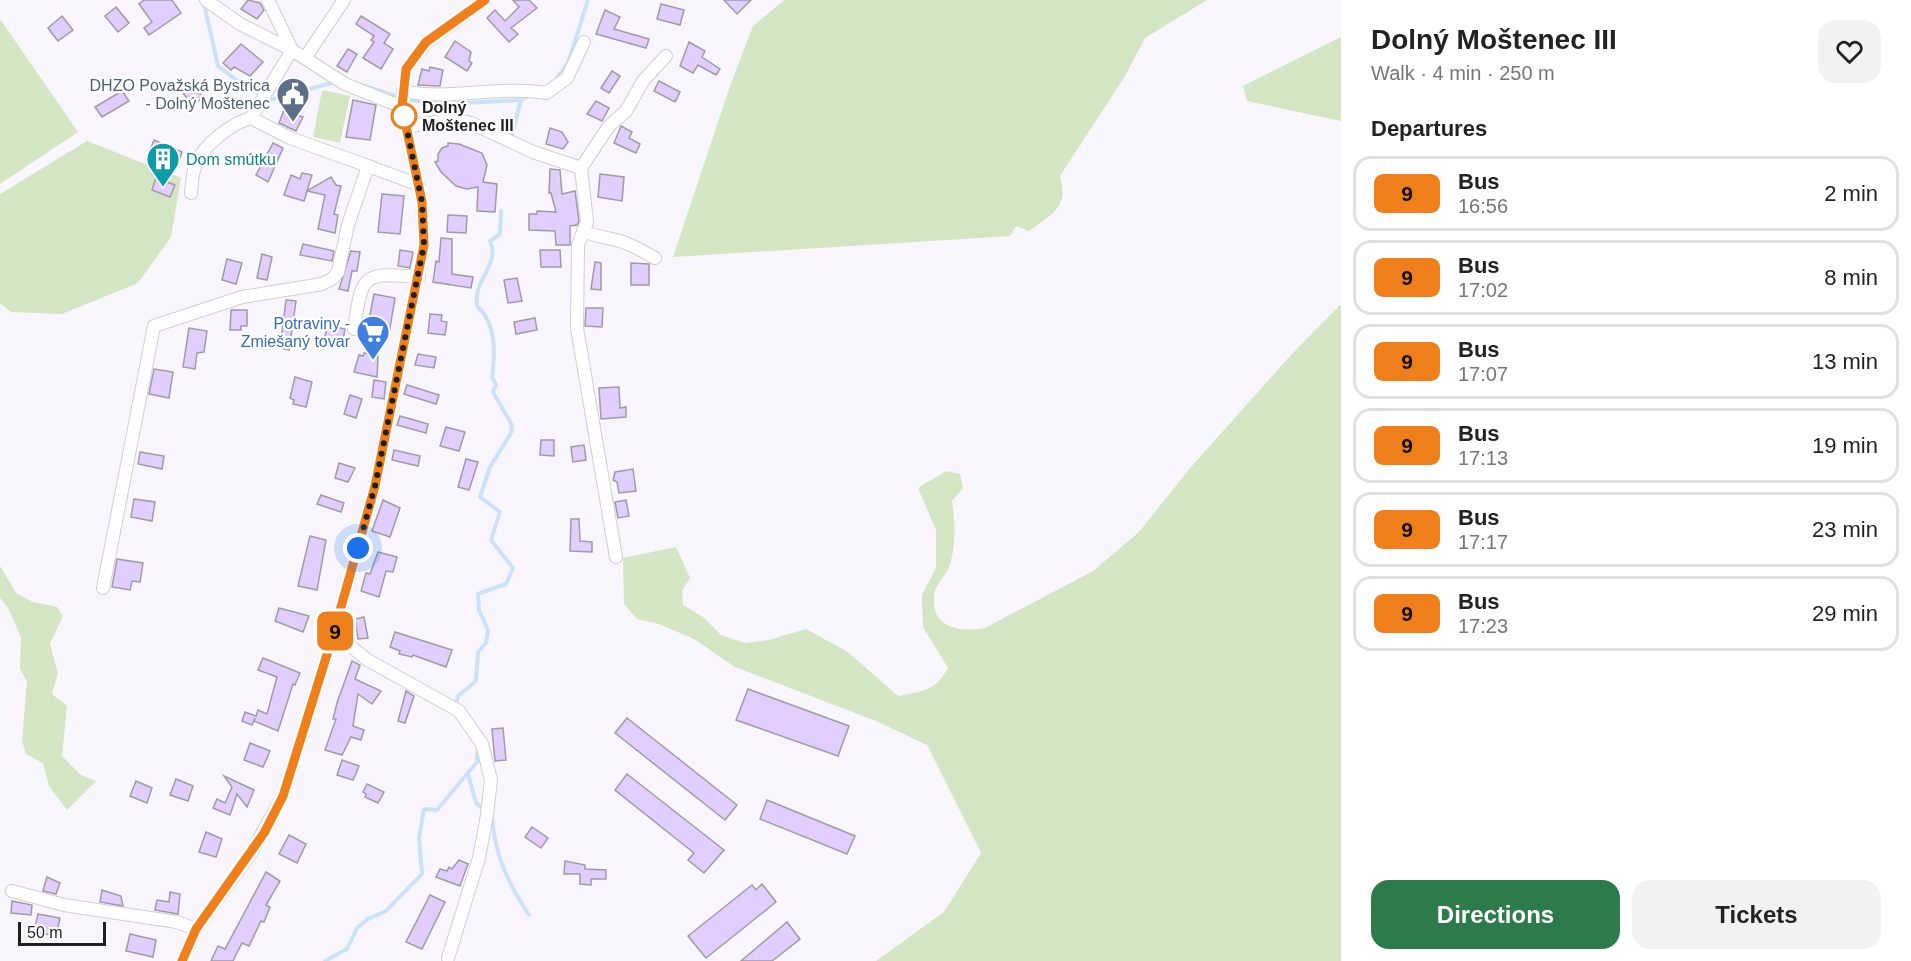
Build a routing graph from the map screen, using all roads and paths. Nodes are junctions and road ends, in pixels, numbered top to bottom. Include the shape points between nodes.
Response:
1 (206, 0) edge
2 (268, 0) edge
3 (344, 0) edge
4 (485, 0) edge
5 (584, 42) dead end
6 (292, 51) junction
7 (666, 56) dead end
8 (305, 58) junction
9 (403, 100) junction
10 (251, 118) junction
11 (406, 127) junction
12 (368, 166) junction
13 (581, 168) junction
14 (419, 185) junction
15 (191, 193) dead end
16 (584, 231) junction
17 (655, 258) dead end
18 (419, 277) junction
19 (354, 329) dead end
20 (616, 557) dead end
21 (103, 588) dead end
22 (334, 632) junction
23 (12, 891) dead end
24 (196, 929) junction
25 (448, 958) dead end
26 (182, 961) edge

1 - 6 street via 240,24
2 - 6 street
3 - 8 street
4 - 9 street via 444,28 414,56 406,69
5 - 9 street via 567,78 546,93 524,90
6 - 8 street
6 - 10 street
7 - 13 street via 643,81 626,111 609,126
8 - 9 street via 341,81
9 - 11 street
10 - 12 street via 290,138
10 - 15 street via 233,126 200,155 194,166
11 - 13 street via 453,119 471,123
11 - 14 street
12 - 14 street
12 - 21 street via 348,225 338,272 332,279 242,297 154,326
13 - 16 street via 587,222
14 - 18 street via 425,232
16 - 17 street via 632,245
16 - 20 street via 578,245 577,328
18 - 19 street via 386,274 367,281 360,290
18 - 22 street via 375,486
22 - 24 street via 280,802 257,843
22 - 25 street via 366,659 455,709 482,744 491,780 488,812
23 - 24 street via 64,905 177,922
24 - 26 street

